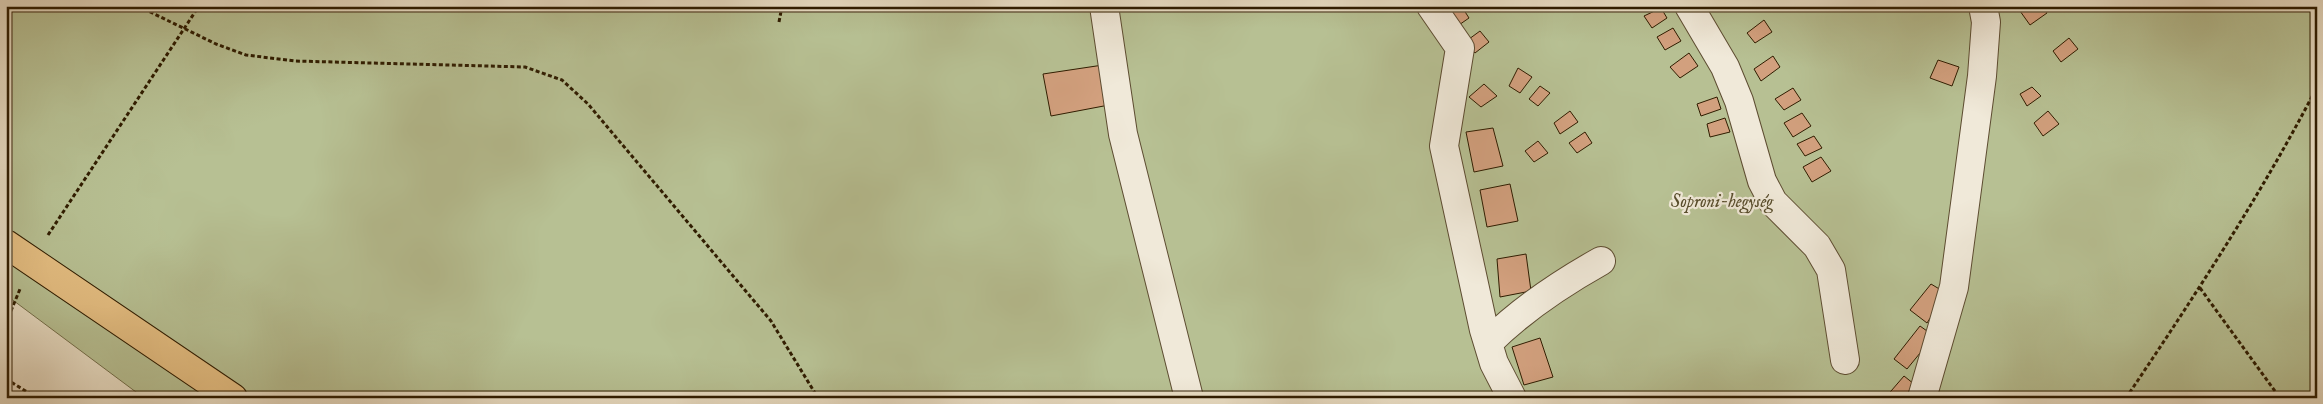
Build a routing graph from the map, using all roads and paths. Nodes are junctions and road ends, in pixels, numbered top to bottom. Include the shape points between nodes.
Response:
1 (138, 6) edge
2 (199, 6) edge
3 (782, 6) edge
4 (1104, 6) edge
5 (1432, 6) edge
6 (1688, 6) edge
7 (1983, 6) edge
8 (779, 22) dead end
9 (186, 29) junction
10 (2317, 87) edge
11 (6, 244) edge
12 (32, 260) junction
13 (1601, 260) dead end
14 (2200, 288) junction
15 (1488, 343) junction
16 (1845, 360) dead end
17 (6, 379) edge
18 (37, 398) edge
19 (233, 398) edge
20 (818, 398) edge
21 (1189, 398) edge
22 (1512, 398) edge
23 (1922, 398) edge
24 (2126, 398) edge
25 (2280, 398) edge

1 - 9 path
2 - 9 path
3 - 8 path
4 - 21 street via 1124,134
5 - 15 street via 1460,48 1444,146
6 - 16 street via 1725,67 1739,101 1762,181 1773,202 1817,246 1831,270
7 - 23 street via 1986,22 1982,76 1954,286
9 - 12 path
9 - 20 path via 246,55 294,61 526,67 562,80 588,104 771,321
10 - 14 path
11 - 12 main road
12 - 19 main road
13 - 15 street via 1531,306
14 - 24 path
14 - 25 path
15 - 22 street via 1494,364
17 - 18 path

